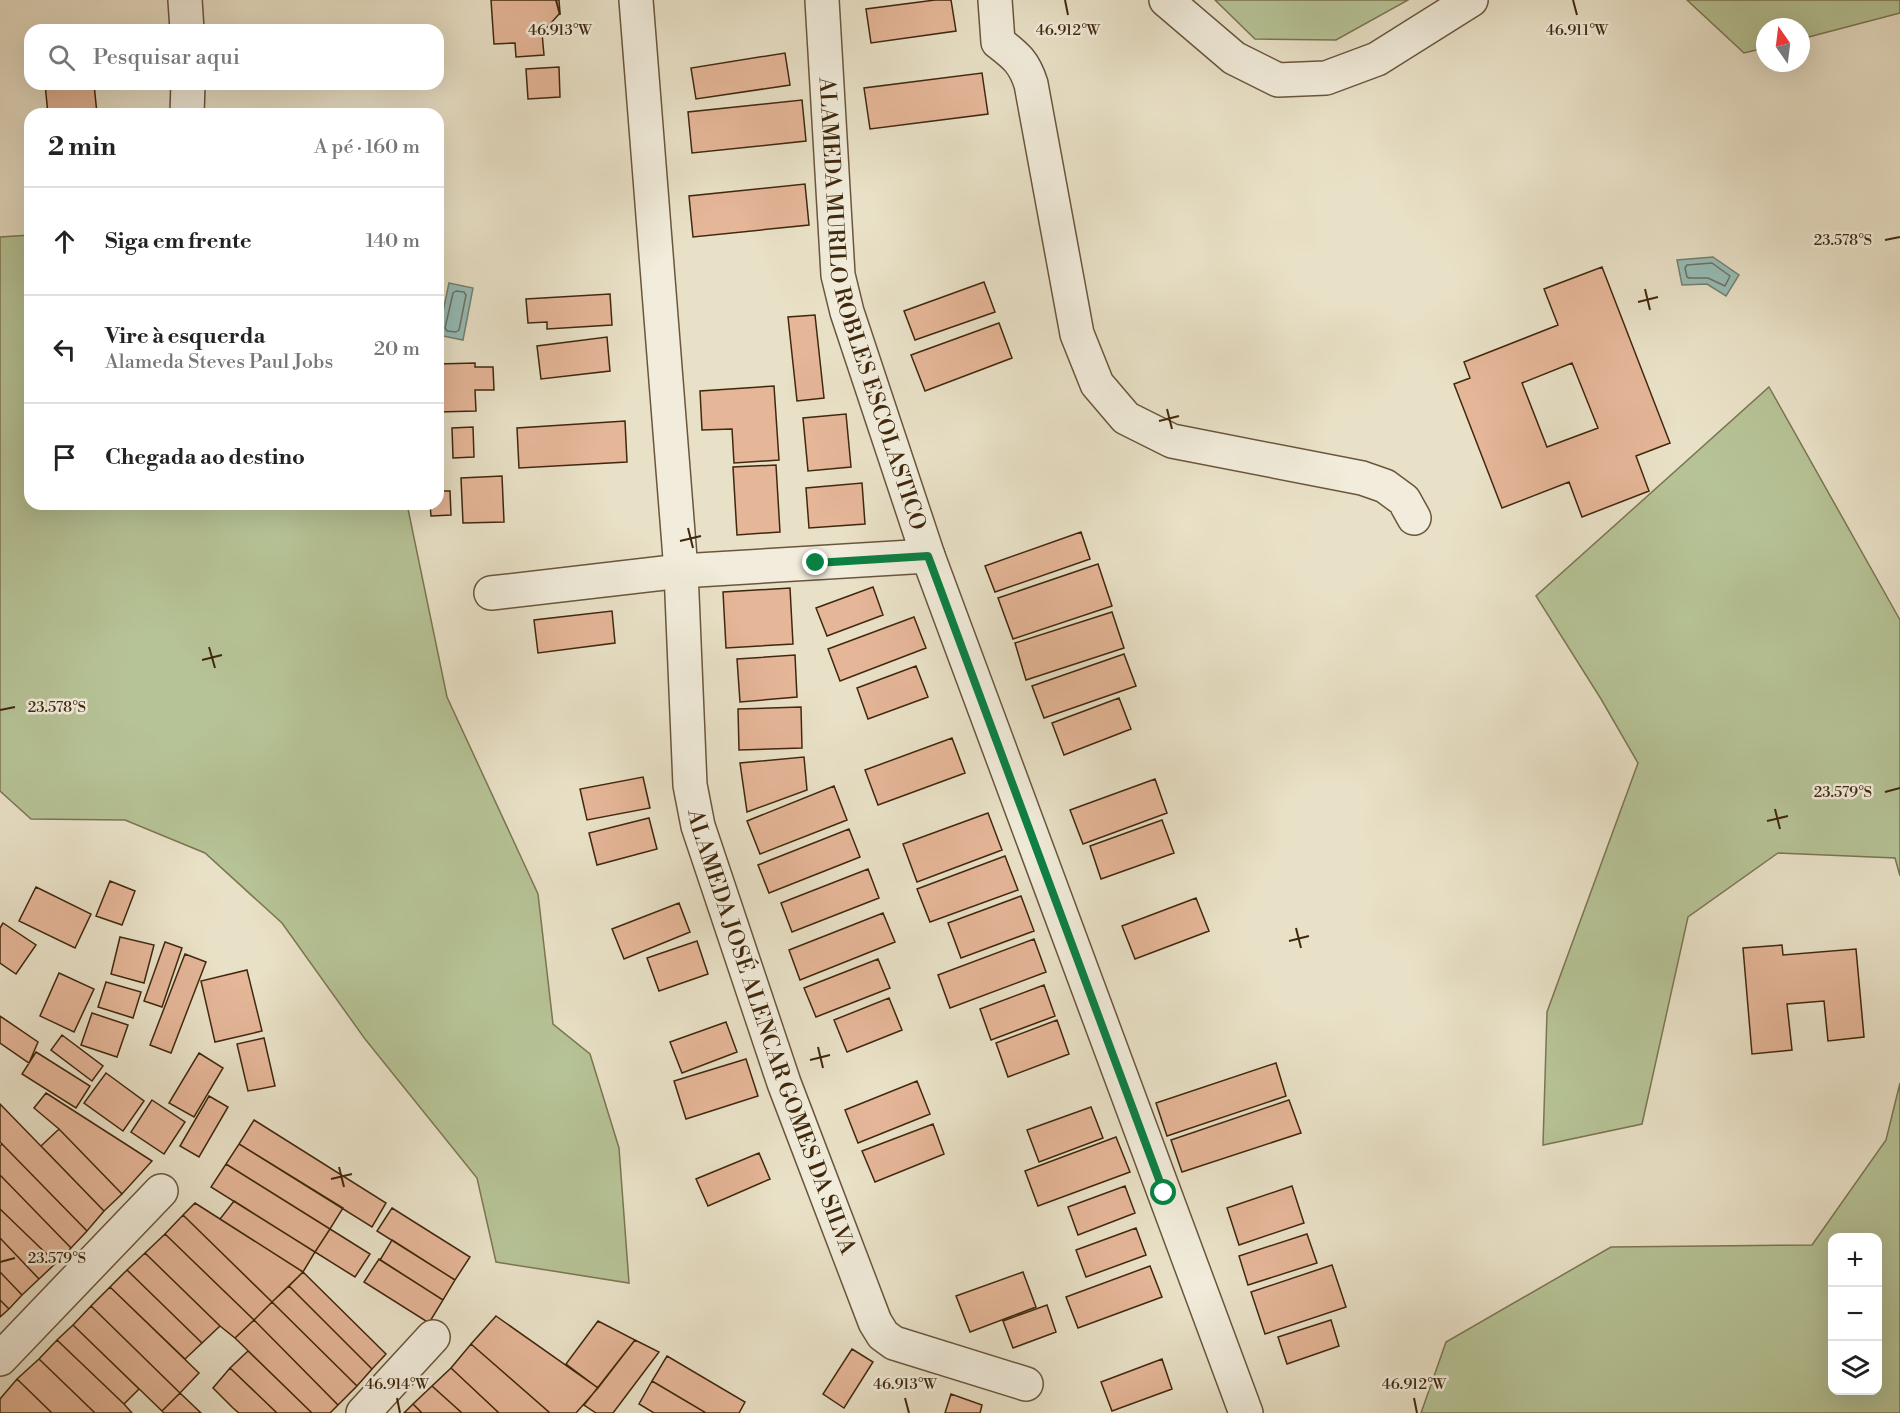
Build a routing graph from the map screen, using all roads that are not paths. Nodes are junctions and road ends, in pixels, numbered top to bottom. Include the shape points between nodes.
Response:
1 (185, 0) edge
2 (636, 0) edge
3 (822, 0) edge
4 (995, 0) edge
5 (1166, 0) edge
6 (1471, 0) edge
7 (187, 24) edge
8 (188, 90) edge
9 (187, 108) edge
10 (1414, 518) dead end
11 (928, 556) junction
12 (681, 571) junction
13 (491, 593) dead end
14 (161, 1191) dead end
15 (433, 1337) dead end
16 (0, 1359) edge
17 (1026, 1384) dead end
18 (363, 1413) edge
19 (1246, 1413) edge

1 - 7 street
2 - 12 street
3 - 11 street, ALAMEDA MURILO ROBLES ESCOLASTICO via 838,275
4 - 10 street via 999,42 1019,58 1031,84 1077,334 1097,384 1126,418 1172,441 1362,478 1385,486 1404,500
5 - 6 street via 1234,58 1278,80 1326,78 1377,59
8 - 9 street
11 - 12 street
11 - 19 street, ALAMEDA MURILO ROBLES ESCOLASTICO
12 - 13 street
12 - 17 street, ALAMEDA JOSÉ ALENCAR GOMES DA SILVA via 690,785 698,826 784,1083 875,1322 894,1343
14 - 16 street
15 - 18 street

